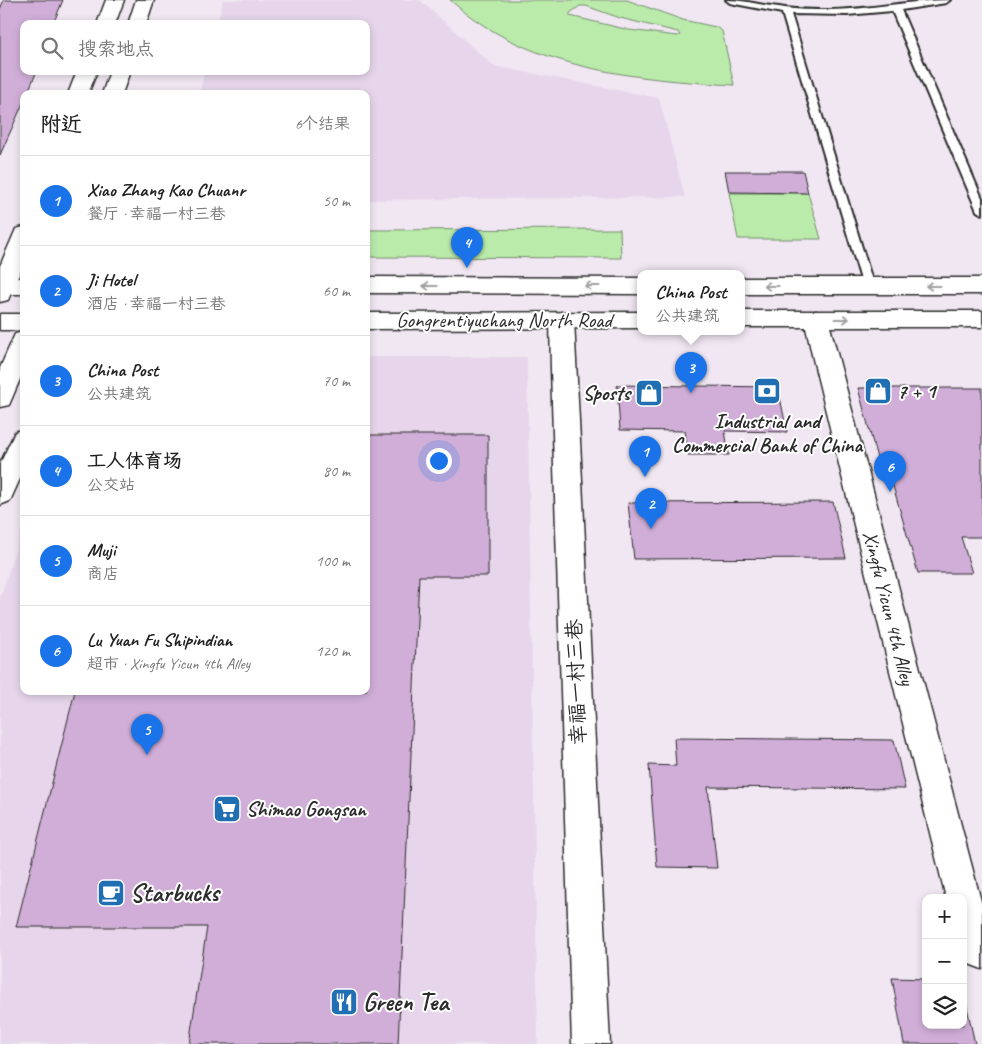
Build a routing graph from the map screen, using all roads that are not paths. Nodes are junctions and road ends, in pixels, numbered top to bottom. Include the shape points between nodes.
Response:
1 (115, 0) edge
2 (145, 0) edge
3 (730, 0) edge
4 (946, 0) edge
5 (896, 10) junction
6 (786, 11) junction
7 (108, 20) edge
8 (138, 20) edge
9 (85, 75) edge
10 (119, 75) edge
11 (80, 90) edge
12 (113, 90) edge
13 (982, 211) edge
14 (20, 247) edge
15 (370, 285) edge
16 (637, 286) edge
17 (745, 286) edge
18 (868, 286) junction
19 (982, 286) edge
20 (7, 288) edge
21 (745, 319) edge
22 (816, 319) junction
23 (982, 319) edge
24 (562, 320) junction
25 (637, 320) edge
26 (370, 321) edge
27 (0, 322) edge
28 (20, 322) edge
29 (20, 350) edge
30 (0, 398) edge
31 (20, 449) edge
32 (0, 494) edge
33 (962, 894) edge
34 (967, 910) edge
35 (982, 951) edge
36 (591, 1044) edge

1 - 7 main road
2 - 8 main road
3 - 6 lane
4 - 5 lane
5 - 6 lane
5 - 13 lane
6 - 18 lane
9 - 11 main road
10 - 12 main road
14 - 20 main road
16 -> 15 main road, Gongrentiyuchang North Road
18 -> 17 main road
19 -> 18 main road
21 - 22 main road
22 -> 23 main road
22 - 33 main road, Xingfu Yicun 4th Alley
24 - 25 main road, Gongrentiyuchang North Road
24 - 26 main road, Gongrentiyuchang North Road
24 - 36 main road, 幸福一村三巷
27 - 28 main road
29 - 30 main road
31 - 32 main road
34 - 35 main road, Xingfu Yicun 4th Alley

